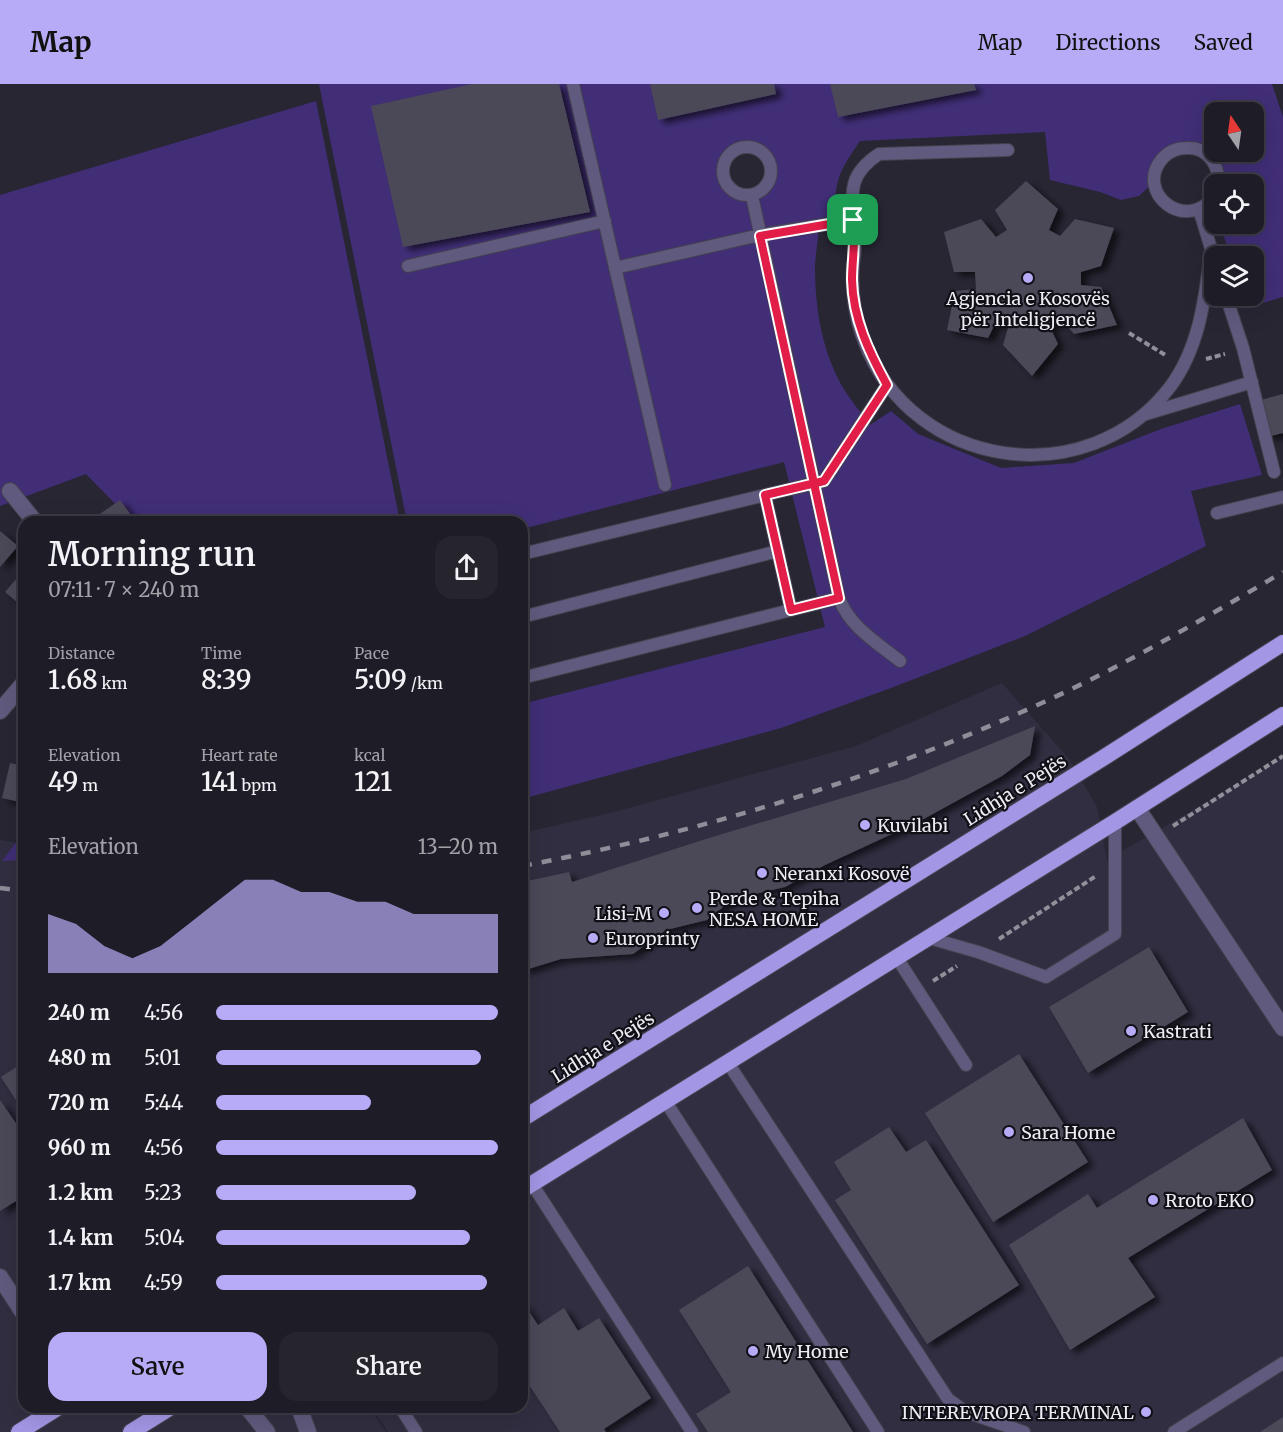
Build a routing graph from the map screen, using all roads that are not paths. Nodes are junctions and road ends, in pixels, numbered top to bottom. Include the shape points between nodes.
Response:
1 (573, 84) edge
2 (1008, 150) dead end
3 (1218, 174) edge
4 (752, 196) junction
5 (1204, 206) edge
6 (1199, 210) junction
7 (853, 220) junction
8 (604, 221) junction
9 (760, 236) junction
10 (1210, 246) edge
11 (408, 266) dead end
12 (615, 268) junction
13 (1204, 306) edge
14 (1229, 306) edge
15 (1252, 382) junction
16 (887, 385) junction
17 (1145, 414) junction
18 (1274, 472) dead end
19 (814, 483) junction
20 (665, 485) dead end
21 (10, 491) dead end
22 (765, 495) junction
23 (1283, 497) edge
24 (1217, 513) dead end
25 (29, 516) edge
26 (778, 551) junction
27 (528, 553) edge
28 (839, 598) junction
29 (791, 610) junction
30 (528, 615) edge
31 (1283, 643) edge
32 (900, 661) dead end
33 (528, 676) edge
34 (18, 690) edge
35 (0, 711) edge
36 (1283, 715) edge
37 (1137, 808) junction
38 (1115, 822) junction
39 (929, 938) junction
40 (897, 958) junction
41 (1283, 1028) edge
42 (728, 1063) junction
43 (966, 1065) dead end
44 (666, 1102) junction
45 (528, 1115) edge
46 (528, 1186) edge
47 (528, 1188) edge
48 (0, 1277) edge
49 (18, 1305) edge
50 (1283, 1364) edge
51 (50, 1413) edge
52 (161, 1413) edge
53 (252, 1413) edge
54 (300, 1413) edge
55 (404, 1413) edge
56 (20, 1432) edge
57 (131, 1432) edge
58 (267, 1432) edge
59 (308, 1432) edge
60 (416, 1432) edge
61 (692, 1432) edge
62 (878, 1432) edge
63 (1024, 1432) edge
64 (1174, 1432) edge

1 - 8 lane
2 - 7 lane via 879,154 859,171 854,183
3 - 6 lane via 1214,161 1194,148 1176,150 1160,163 1155,181 1162,200 1179,211
4 - 4 lane via 766,188 771,164 762,152 746,147 731,153 722,174 729,189
4 - 9 lane
5 - 6 lane
6 - 10 lane
7 - 9 lane
7 - 16 lane via 852,282 856,309 864,342
8 - 11 lane
8 - 12 lane
9 - 12 lane
9 - 19 lane
12 - 20 lane
13 - 17 lane via 1186,360
14 - 15 lane
15 - 17 lane
15 - 18 lane
16 - 17 lane via 938,430 986,450 1016,455 1086,447 1117,434
16 - 19 lane via 824,481
19 - 22 lane
19 - 28 lane
21 - 25 street
22 - 26 lane
22 - 27 lane
23 - 24 lane
26 - 29 lane
26 - 30 lane
28 - 29 lane
28 - 32 lane via 852,621
29 - 33 lane
31 - 45 highway, Lidhja e Pejës
34 - 35 street
36 - 37 highway
37 - 38 highway
37 - 41 street
38 - 39 highway
38 - 39 lane via 1115,934 1046,977
39 - 40 highway
40 - 42 highway
40 - 43 lane
42 - 44 highway
42 - 63 lane via 948,1399 966,1412
44 - 46 highway
44 - 62 lane
47 - 61 lane
48 - 49 street
50 - 64 lane
51 - 56 highway
52 - 57 highway
53 - 58 street
54 - 59 street
55 - 60 lane

